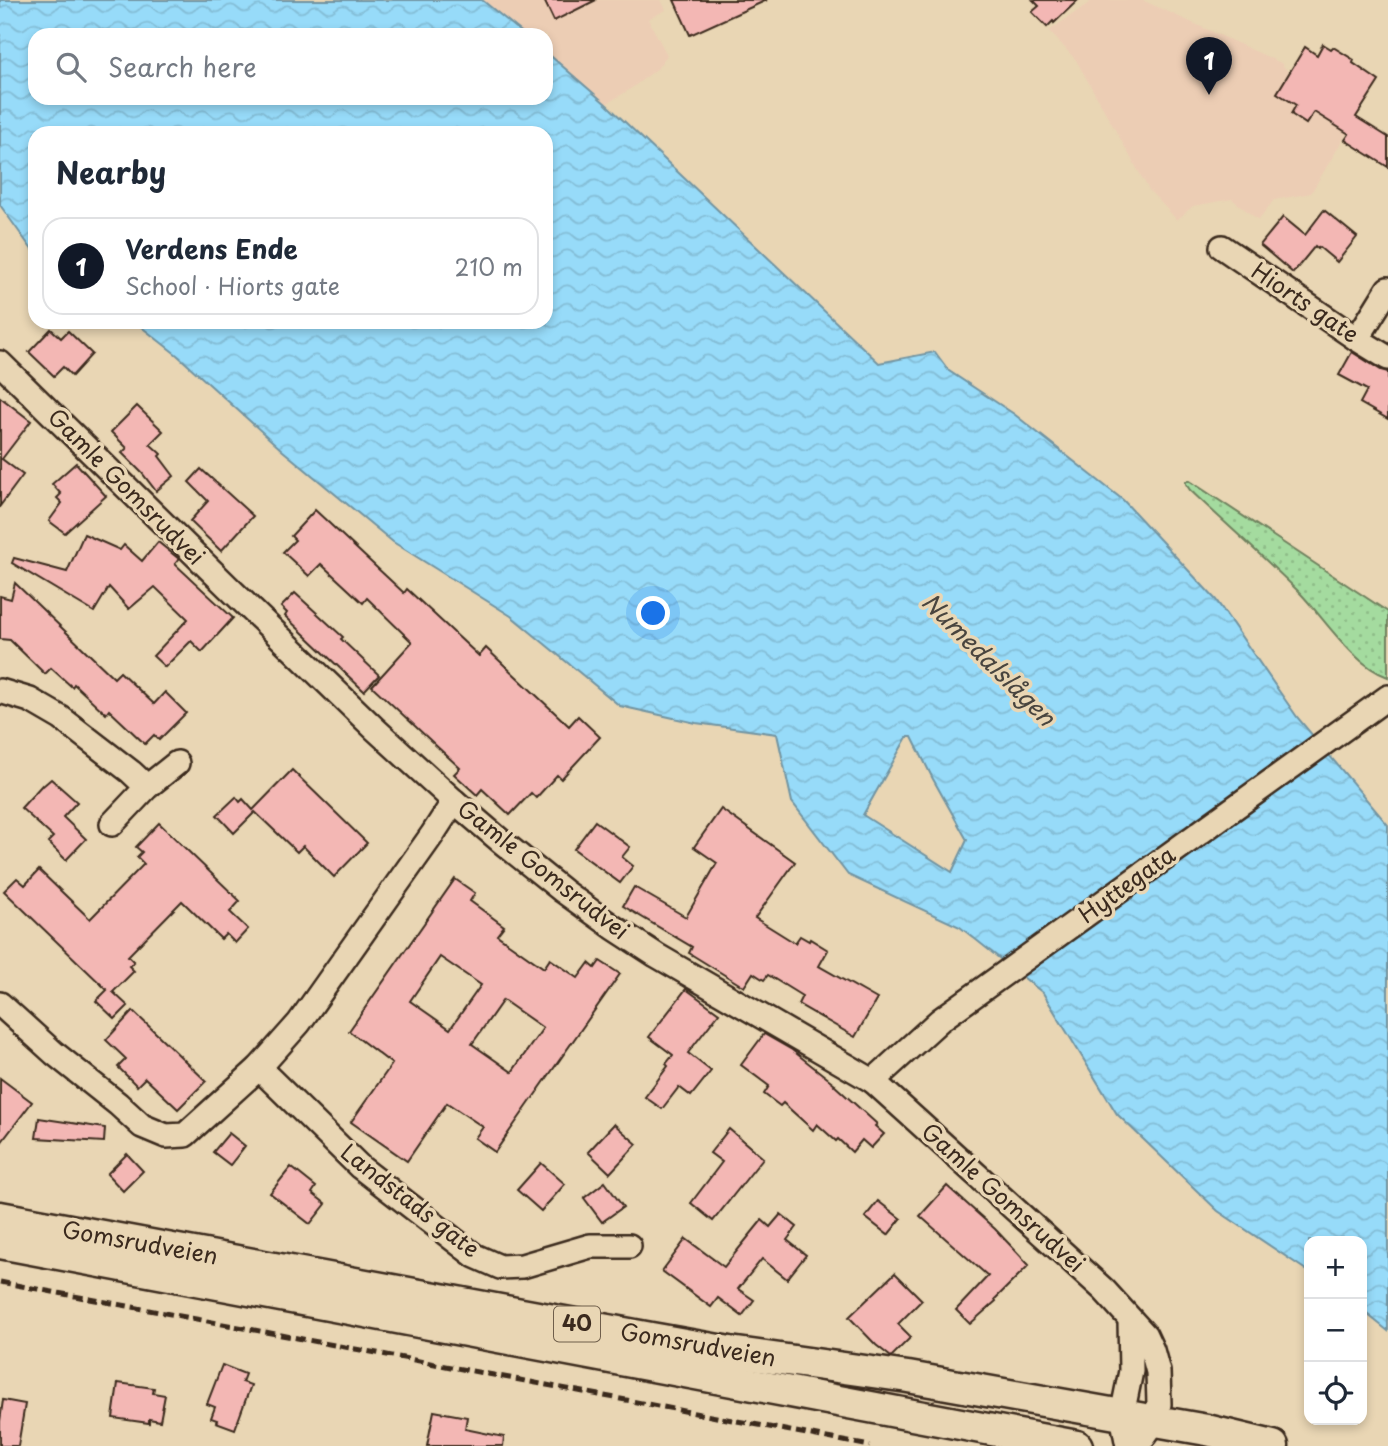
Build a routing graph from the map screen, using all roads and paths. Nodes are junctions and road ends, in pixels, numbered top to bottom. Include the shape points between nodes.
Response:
1 (1222, 247) dead end
2 (1388, 289) edge
3 (1357, 339) junction
4 (1388, 358) edge
5 (0, 363) edge
6 (0, 691) edge
7 (1388, 697) edge
8 (177, 763) dead end
9 (147, 787) junction
10 (454, 801) junction
11 (112, 824) dead end
12 (0, 1004) edge
13 (259, 1068) junction
14 (873, 1081) junction
15 (0, 1217) edge
16 (0, 1242) edge
17 (629, 1245) dead end
18 (1130, 1320) junction
19 (1122, 1415) junction
20 (1155, 1421) junction
21 (1077, 1446) edge
22 (1128, 1446) edge
23 (1137, 1446) edge
24 (1273, 1446) edge

1 - 3 street, Hiorts gate
2 - 3 street
3 - 4 street, Hiorts gate
5 - 10 street, Gamle Gomsrudvei
6 - 9 street via 30,700 61,718
7 - 14 street, Hyttegata via 940,1020
8 - 9 street
9 - 11 street
10 - 13 street via 299,1023
10 - 14 street, Gamle Gomsrudvei via 613,927
12 - 13 street via 142,1126 166,1136 185,1135
13 - 17 street, Landstads gate via 360,1167 475,1256 500,1267 522,1266 590,1246
14 - 18 street, Gamle Gomsrudvei via 1088,1274
15 - 19 main road, Gomsrudveien / 40 via 664,1340
16 - 21 main road, Gomsrudveien / 40
18 - 19 street via 1131,1371
18 - 20 street, Gamle Gomsrudvei via 1145,1335 1158,1371
19 - 20 main road, Gomsrudveien / 40
19 - 22 street
20 - 23 street
20 - 24 main road, Gomsrudveien / 40

